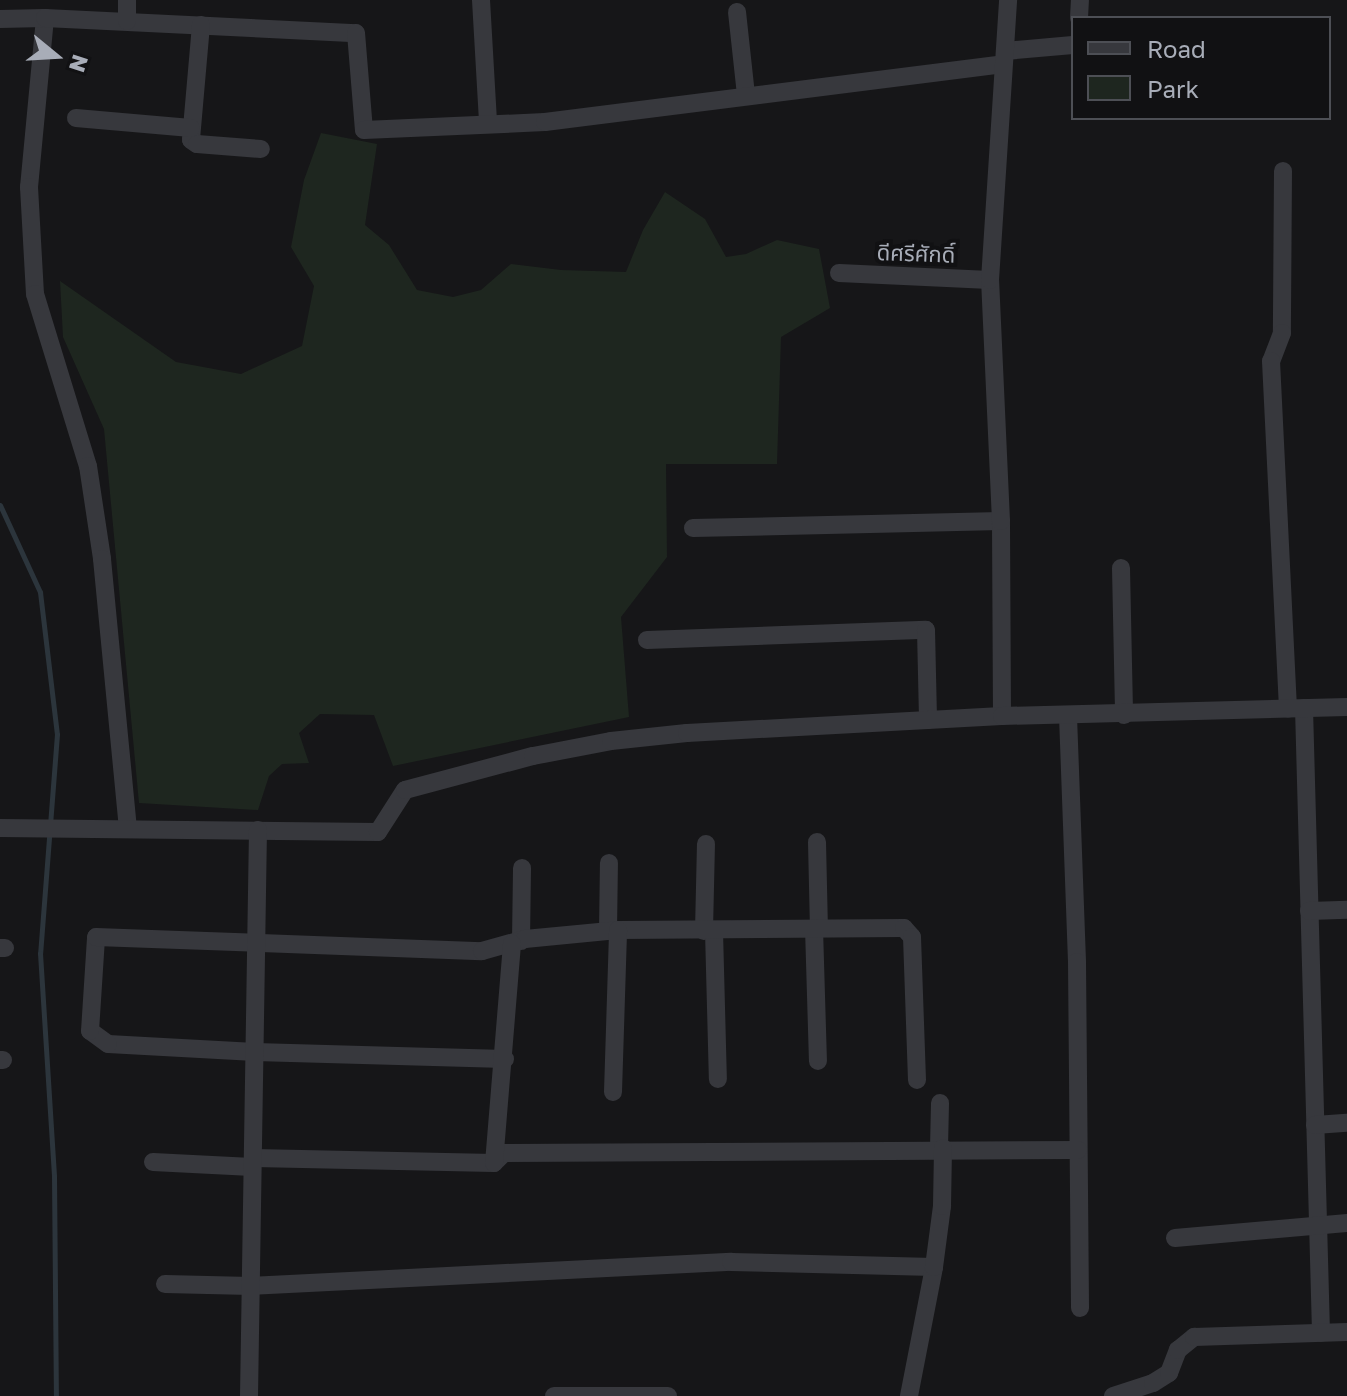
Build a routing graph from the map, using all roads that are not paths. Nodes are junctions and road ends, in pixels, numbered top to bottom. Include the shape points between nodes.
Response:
1 (127, 0) edge
2 (481, 0) edge
3 (1008, 0) edge
4 (737, 12) dead end
5 (45, 18) junction
6 (2, 19) edge
7 (127, 21) junction
8 (201, 25) junction
9 (1071, 45) edge
10 (1004, 57) junction
11 (746, 95) junction
12 (76, 118) dead end
13 (488, 122) junction
14 (191, 128) junction
15 (261, 149) dead end
16 (1283, 171) dead end
17 (839, 273) dead end
18 (990, 280) junction
19 (1001, 521) junction
20 (693, 528) dead end
21 (1121, 568) dead end
22 (647, 640) dead end
23 (1347, 707) edge
24 (1296, 708) junction
25 (1124, 715) junction
26 (1002, 716) junction
27 (1068, 716) junction
28 (928, 720) junction
29 (128, 827) junction
30 (0, 828) edge
31 (258, 830) junction
32 (817, 842) dead end
33 (706, 844) dead end
34 (609, 863) dead end
35 (522, 868) dead end
36 (1347, 910) edge
37 (1309, 911) junction
38 (816, 928) junction
39 (613, 930) junction
40 (709, 931) junction
41 (256, 941) junction
42 (516, 942) junction
43 (255, 1052) junction
44 (505, 1059) junction
45 (818, 1061) dead end
46 (718, 1079) dead end
47 (917, 1080) dead end
48 (613, 1092) dead end
49 (940, 1103) dead end
50 (1347, 1123) edge
51 (1315, 1125) junction
52 (941, 1148) junction
53 (1078, 1150) junction
54 (153, 1162) dead end
55 (253, 1162) junction
56 (494, 1163) junction
57 (1316, 1223) junction
58 (1347, 1223) edge
59 (1175, 1238) dead end
60 (934, 1267) junction
61 (165, 1284) dead end
62 (251, 1286) junction
63 (1080, 1308) dead end
64 (1347, 1332) edge
65 (1321, 1333) junction
66 (249, 1396) edge
67 (554, 1396) edge
68 (668, 1396) edge
69 (909, 1396) edge
70 (1113, 1396) edge

1 - 7 street
2 - 13 street
3 - 10 street
4 - 11 street
5 - 6 street
5 - 7 street
5 - 29 street via 29,187 35,294 88,466
7 - 8 street
8 - 13 street via 356,33 364,130 471,128
8 - 14 street
9 - 10 street
10 - 11 street
10 - 18 street
11 - 13 street via 545,122
12 - 14 street
14 - 15 street via 191,140 197,144
16 - 24 street via 1282,333 1271,361
17 - 18 street, ดีศรีศักดิ์
18 - 19 street
19 - 20 street
19 - 26 street
21 - 25 street
22 - 28 street via 926,630
23 - 24 street
24 - 25 street
24 - 37 street
25 - 27 street
26 - 27 street
26 - 28 street
27 - 53 street
28 - 31 street via 611,741 405,790 378,832
29 - 30 street
29 - 31 street
31 - 41 street
32 - 38 street
33 - 40 street
34 - 39 street
35 - 42 street
36 - 37 street
37 - 51 street
38 - 40 street
38 - 45 street
38 - 47 street via 900,927 911,933
39 - 40 street
39 - 42 street
39 - 48 street
40 - 46 street
41 - 42 street via 482,951
41 - 43 street
41 - 43 street via 96,937 90,1031 108,1044
42 - 44 street
43 - 44 street
43 - 55 street
44 - 56 street
49 - 52 street
50 - 51 street
51 - 57 street
52 - 53 street
52 - 56 street via 863,1153 504,1153
52 - 60 street via 942,1206
53 - 63 street
54 - 55 street
55 - 56 street
55 - 62 street
57 - 58 street
57 - 59 street
57 - 65 street
60 - 62 street via 731,1262
60 - 69 street
61 - 62 street
62 - 66 street
64 - 65 street
65 - 70 street via 1194,1337 1178,1350 1169,1373
67 - 68 street

